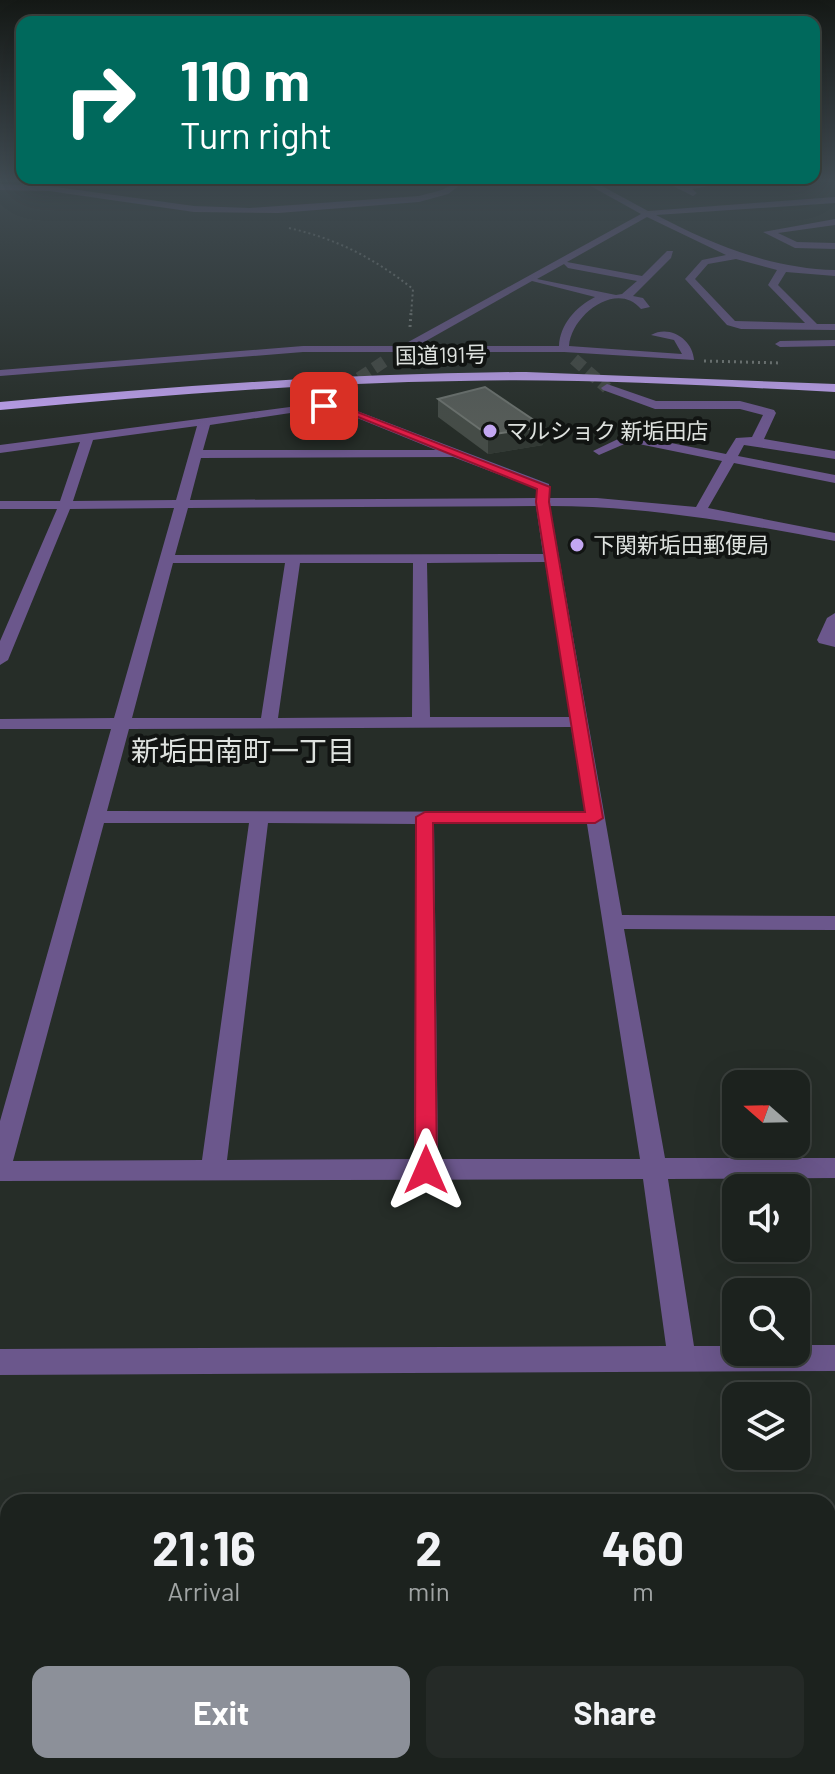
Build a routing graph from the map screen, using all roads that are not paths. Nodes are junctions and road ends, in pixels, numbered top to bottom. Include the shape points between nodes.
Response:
1 (560, 262) edge
2 (660, 262) edge
3 (706, 262) edge
4 (754, 262) edge
5 (568, 265) dead end
6 (782, 270) junction
7 (835, 273) edge
8 (663, 274) dead end
9 (677, 276) dead end
10 (642, 277) junction
11 (691, 278) junction
12 (537, 282) dead end
13 (607, 297) junction
14 (625, 297) junction
15 (645, 307) dead end
16 (814, 327) junction
17 (835, 327) edge
18 (656, 335) dead end
19 (835, 343) edge
20 (780, 344) dead end
21 (564, 347) junction
22 (402, 349) junction
23 (388, 359) tunnel mouth
24 (574, 359) tunnel mouth
25 (0, 373) edge
26 (835, 376) edge
27 (344, 388) tunnel mouth
28 (607, 388) tunnel mouth
29 (835, 388) edge
30 (0, 395) edge
31 (331, 401) junction
32 (0, 408) edge
33 (205, 421) junction
34 (645, 430) dead end
35 (88, 437) junction
36 (628, 438) junction
37 (756, 441) junction
38 (0, 449) edge
39 (599, 451) dead end
40 (455, 453) junction
41 (196, 454) junction
42 (835, 455) edge
43 (729, 460) junction
44 (835, 479) edge
45 (542, 502) junction
46 (183, 503) junction
47 (0, 505) edge
48 (65, 505) junction
49 (700, 511) junction
50 (835, 537) edge
51 (293, 558) junction
52 (420, 558) junction
53 (552, 558) junction
54 (167, 559) junction
55 (835, 618) edge
56 (835, 642) edge
57 (0, 660) edge
58 (421, 722) junction
59 (579, 722) junction
60 (121, 723) junction
61 (269, 723) junction
62 (0, 724) edge
63 (97, 817) junction
64 (259, 817) junction
65 (425, 817) junction
66 (595, 818) junction
67 (613, 922) junction
68 (835, 923) edge
69 (0, 1164) edge
70 (654, 1168) junction
71 (835, 1168) edge
72 (426, 1170) junction
73 (0, 1171) edge
74 (213, 1172) junction
75 (682, 1358) junction
76 (835, 1358) edge
77 (0, 1362) edge

1 - 22 street
2 - 10 street
3 - 11 street
4 - 6 street
5 - 10 street
6 - 7 street
6 - 16 street via 773,285
8 - 10 street
9 - 11 street
10 - 14 street
11 - 16 street via 731,323
12 - 13 street
13 - 14 street
13 - 21 street via 596,300 568,328
14 - 15 street
16 - 17 street
18 - 21 street via 678,337 690,358
19 - 20 street
21 - 22 street
21 - 24 street
22 - 23 street
22 - 25 street via 233,352
26 - 30 highway, 国道191号 via 415,368
27 - 31 street
28 - 37 street via 655,405 740,405 768,411
29 - 32 highway, 国道191号 via 527,376 388,378 192,388
31 - 33 street via 307,409
31 - 40 street
33 - 35 street
33 - 41 street
34 - 36 street
35 - 38 street
35 - 48 street
36 - 39 street
36 - 43 street
37 - 42 street
37 - 43 street via 740,441
40 - 41 street
40 - 45 street via 544,487
41 - 46 street
43 - 44 street
43 - 49 street
45 - 46 street
45 - 49 street
45 - 53 street
46 - 48 street
46 - 54 street
47 - 48 street
48 - 57 street
49 - 50 street
51 - 52 street
51 - 54 street
51 - 61 street
52 - 53 street
52 - 58 street
53 - 59 street
54 - 60 street
55 - 56 street via 825,640
58 - 59 street
58 - 61 street
59 - 66 street
60 - 61 street
60 - 62 street
60 - 63 street
63 - 64 street
63 - 69 street
64 - 65 street
64 - 74 street
65 - 66 street
65 - 72 street
66 - 67 street
67 - 68 street
67 - 70 street
70 - 71 street
70 - 72 street
70 - 75 street
72 - 74 street
73 - 74 street
75 - 76 street
75 - 77 street

